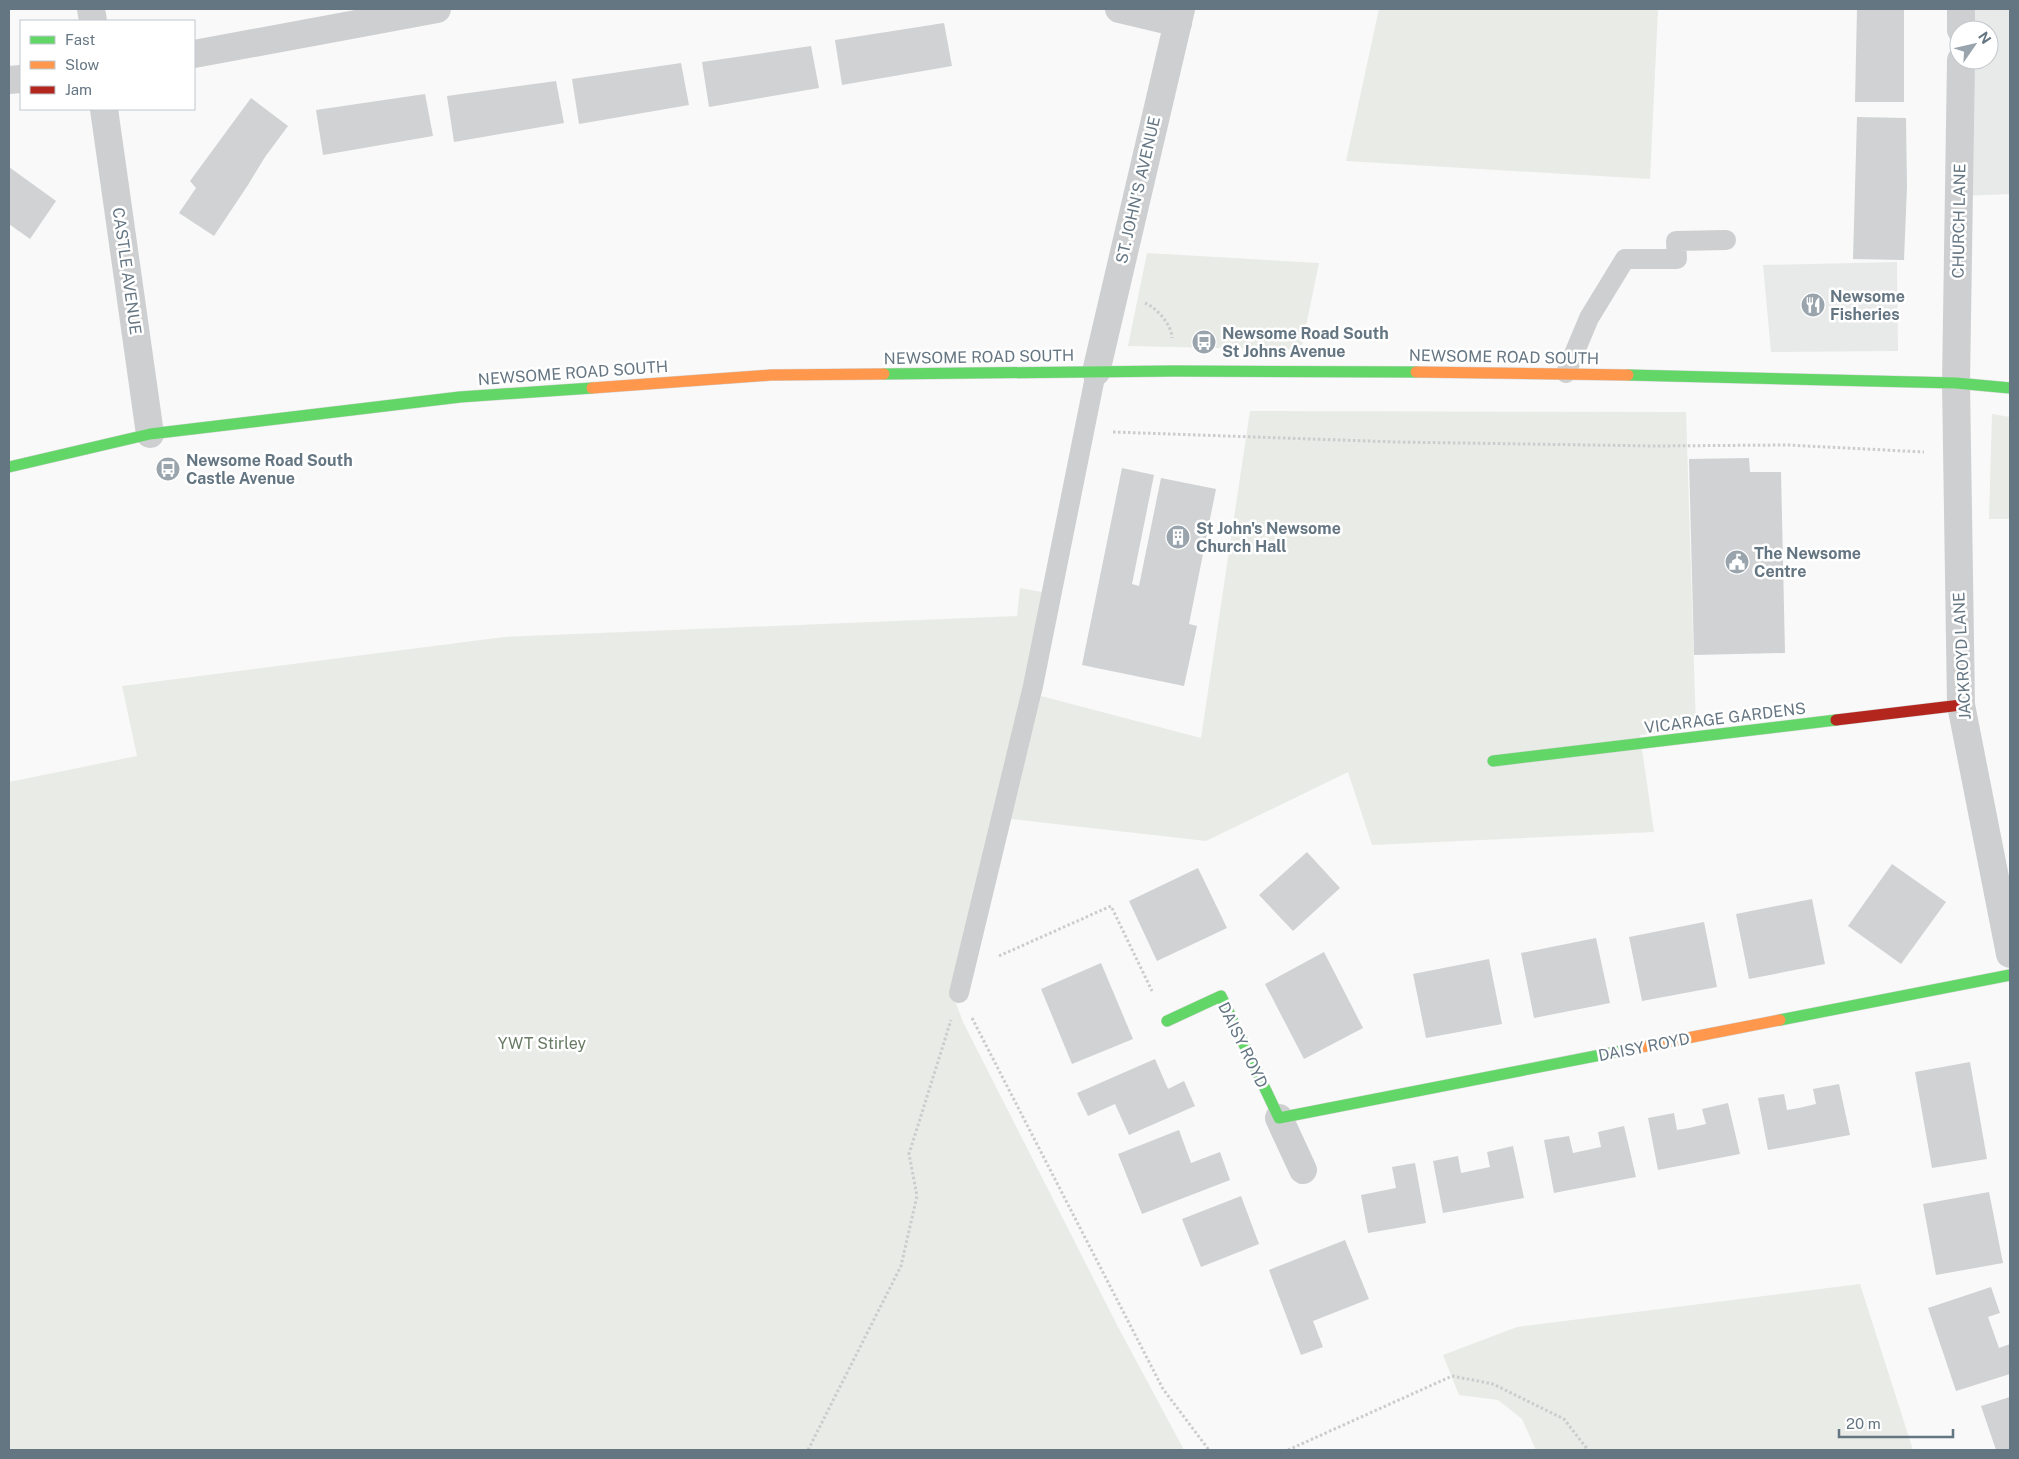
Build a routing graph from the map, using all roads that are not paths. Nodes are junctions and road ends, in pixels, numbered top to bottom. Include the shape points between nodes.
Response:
1 (437, 9) edge
2 (1119, 9) edge
3 (1179, 16) edge
4 (195, 54) edge
5 (1961, 70) edge
6 (104, 110) edge
7 (1726, 240) dead end
8 (1096, 372) junction
9 (1566, 373) junction
10 (1956, 383) junction
11 (2010, 388) edge
12 (150, 434) junction
13 (9, 467) edge
14 (1962, 705) junction
15 (1493, 761) dead end
16 (2005, 903) edge
17 (2010, 954) edge
18 (2010, 975) edge
19 (959, 993) road end
20 (1167, 1021) road end
21 (1279, 1118) junction
22 (1304, 1170) dead end

1 - 4 street
2 - 3 street
3 - 8 street, ST. JOHN'S AVENUE
5 - 10 street, CHURCH LANE
6 - 12 street, CASTLE AVENUE
7 - 9 lane via 1676,241 1677,258 1625,259 1589,318
8 - 9 street, NEWSOME ROAD SOUTH
8 - 12 street, NEWSOME ROAD SOUTH via 770,375 460,397
8 - 19 lane via 1033,686
9 - 10 street, NEWSOME ROAD SOUTH
10 - 11 street, NEWSOME ROAD SOUTH
10 - 14 street, JACKROYD LANE
12 - 13 street, NEWSOME ROAD SOUTH
14 - 15 street, VICARAGE GARDENS
14 - 16 street, JACKROYD LANE
16 - 17 street, JACKROYD LANE
18 - 21 street, DAISY ROYD
20 - 21 street, DAISY ROYD via 1221,996
21 - 22 street, DAISY ROYD

